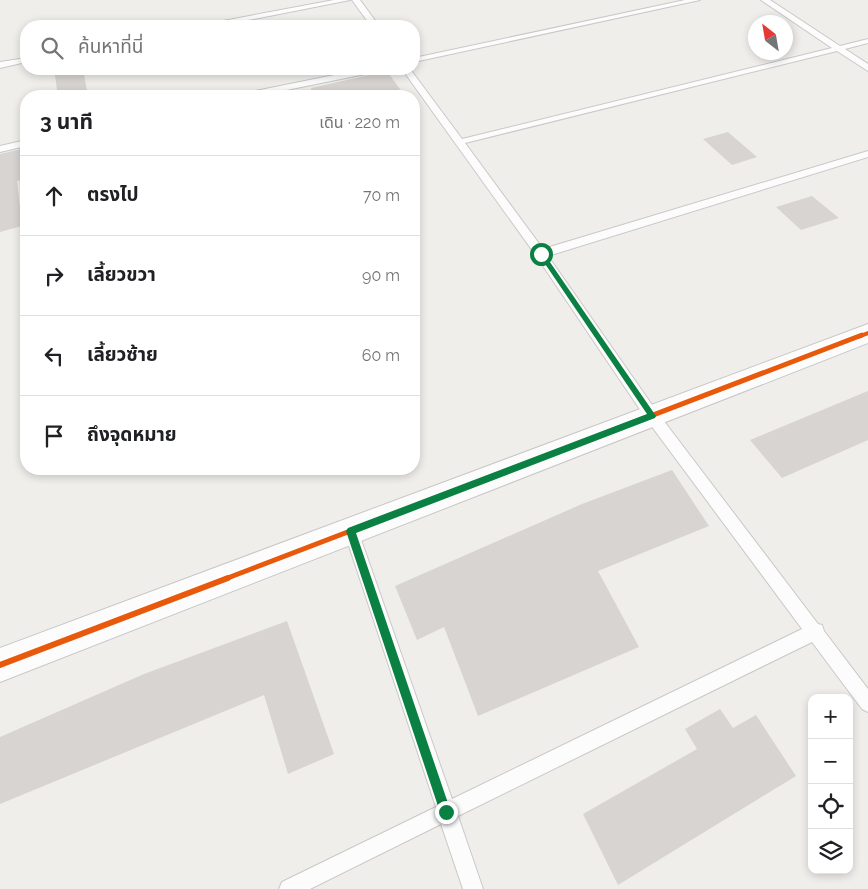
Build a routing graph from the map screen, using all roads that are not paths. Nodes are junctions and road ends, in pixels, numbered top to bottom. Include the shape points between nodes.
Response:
1 (346, 0) edge
2 (356, 0) edge
3 (696, 0) edge
4 (765, 0) edge
5 (239, 20) edge
6 (371, 20) edge
7 (868, 41) edge
8 (838, 48) junction
9 (420, 59) edge
10 (20, 61) edge
11 (0, 65) edge
12 (868, 68) edge
13 (346, 75) edge
14 (410, 75) edge
15 (274, 90) edge
16 (459, 142) junction
17 (20, 144) edge
18 (0, 149) edge
19 (868, 154) edge
20 (541, 254) junction
21 (868, 333) edge
22 (652, 416) junction
23 (351, 531) junction
24 (816, 631) junction
25 (0, 665) edge
26 (868, 703) edge
27 (446, 812) junction
28 (289, 889) edge
29 (473, 889) edge

1 - 5 lane
2 - 6 lane
3 - 9 lane
4 - 8 lane
7 - 8 lane
8 - 12 lane
8 - 16 lane
10 - 11 lane
13 - 15 lane
14 - 16 lane
16 - 20 lane
17 - 18 lane
19 - 20 lane
20 - 22 lane
21 - 22 street
22 - 23 street
22 - 24 lane
23 - 25 street
23 - 27 lane
24 - 26 lane
24 - 27 lane
27 - 28 lane
27 - 29 lane

